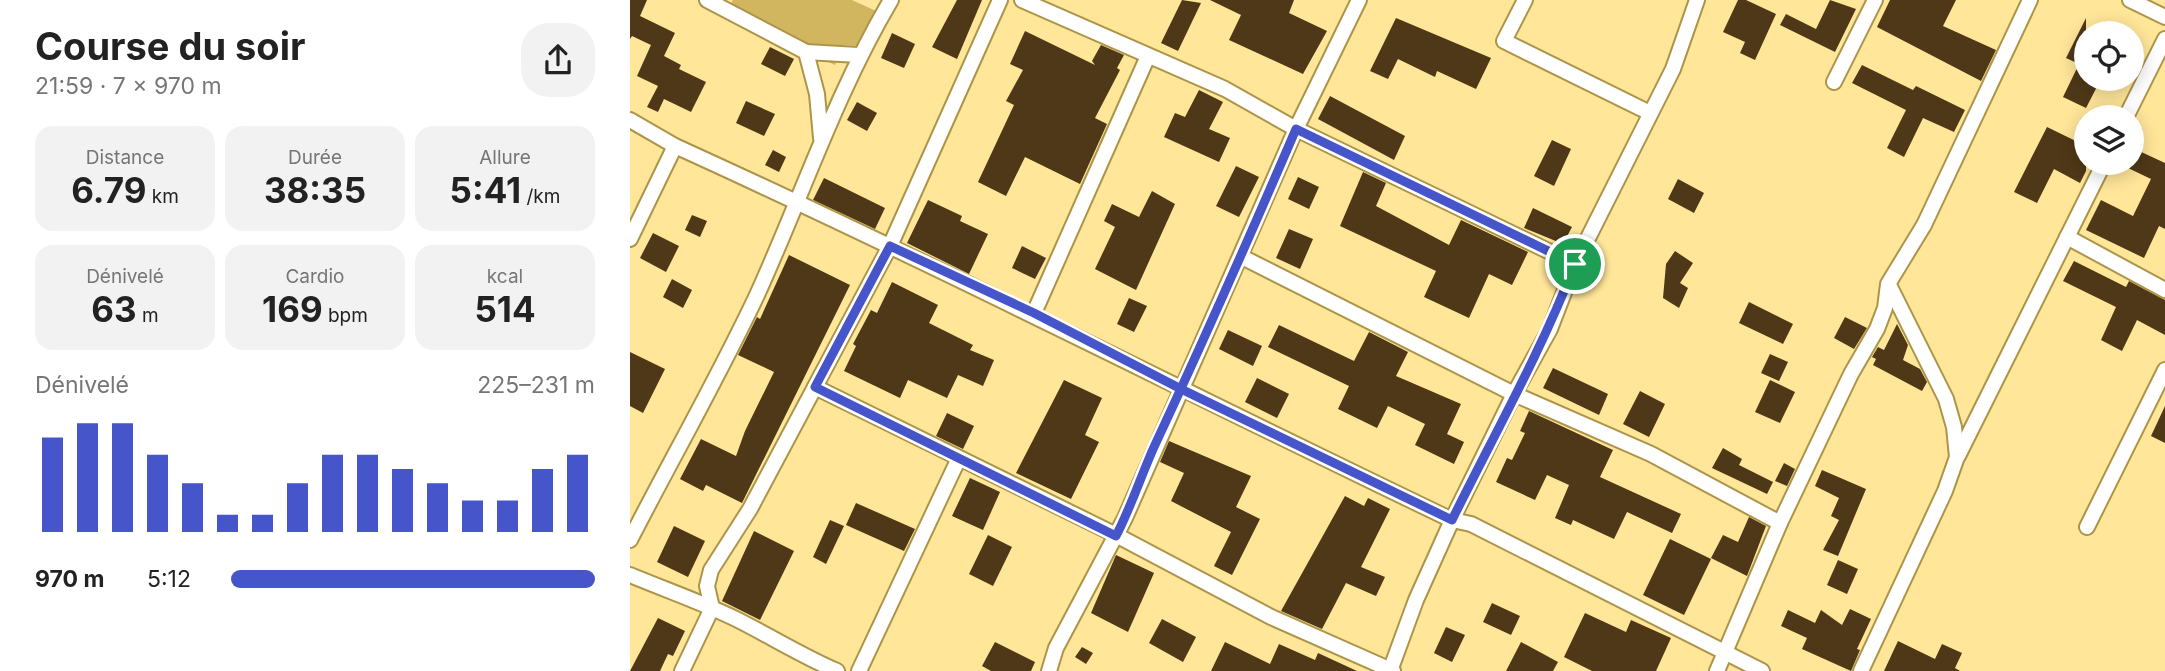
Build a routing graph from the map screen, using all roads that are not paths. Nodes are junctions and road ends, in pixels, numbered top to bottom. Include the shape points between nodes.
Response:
1 (708, 0) edge
2 (891, 0) edge
3 (1000, 0) edge
4 (1022, 0) edge
5 (1359, 0) edge
6 (1525, 0) edge
7 (1697, 0) edge
8 (1875, 0) edge
9 (2030, 0) edge
10 (2130, 0) edge
11 (726, 4) edge
12 (2165, 17) edge
13 (2165, 39) edge
14 (806, 52) junction
15 (858, 55) junction
16 (1148, 56) junction
17 (1834, 82) dead end
18 (2132, 105) edge
19 (1650, 113) junction
20 (630, 120) edge
21 (1296, 129) junction
22 (821, 143) junction
23 (675, 146) junction
24 (2098, 175) edge
25 (798, 201) junction
26 (2067, 237) junction
27 (630, 239) edge
28 (890, 246) junction
29 (1241, 257) junction
30 (1575, 264) junction
31 (1888, 284) junction
32 (2165, 290) edge
33 (1034, 313) junction
34 (2165, 370) edge
35 (815, 387) junction
36 (1183, 390) junction
37 (1514, 394) junction
38 (1958, 457) junction
39 (959, 458) junction
40 (1452, 520) junction
41 (1780, 523) junction
42 (2087, 527) dead end
43 (1116, 536) junction
44 (630, 540) edge
45 (630, 575) edge
46 (712, 608) junction
47 (1723, 653) junction
48 (682, 671) edge
49 (837, 671) edge
50 (859, 671) edge
51 (1049, 671) edge
52 (1391, 671) edge
53 (1717, 671) edge
54 (1762, 671) edge
55 (1860, 671) edge

1 - 11 street
2 - 15 street
3 - 28 street
4 - 16 street
5 - 21 street
6 - 19 street via 1504,41
7 - 19 street via 1673,69
8 - 17 street
9 - 31 street via 1924,225
10 - 12 street
11 - 14 street
13 - 18 street
14 - 15 street
14 - 22 street via 817,94
15 - 22 street
16 - 21 street via 1225,89
16 - 33 street
19 - 30 street
20 - 23 street
21 - 29 street
21 - 30 street
22 - 25 street
23 - 25 street
23 - 27 street
24 - 26 street
25 - 28 street
25 - 44 street via 721,371
26 - 32 street
26 - 38 street
28 - 33 street
28 - 35 street
29 - 36 street
29 - 37 street
30 - 37 street via 1550,329
31 - 38 street via 1946,399
31 - 41 street via 1877,329
33 - 36 street
34 - 42 street
35 - 39 street
35 - 46 street via 750,509 711,570 707,586
36 - 40 street
36 - 43 street
37 - 40 street
37 - 41 street via 1651,454
38 - 55 street
39 - 43 street
39 - 50 street
40 - 47 street via 1471,524
40 - 52 street
41 - 47 street
43 - 51 street via 1073,613
43 - 52 street via 1270,617
45 - 46 street
46 - 48 street
46 - 49 street
47 - 53 street
47 - 54 street

